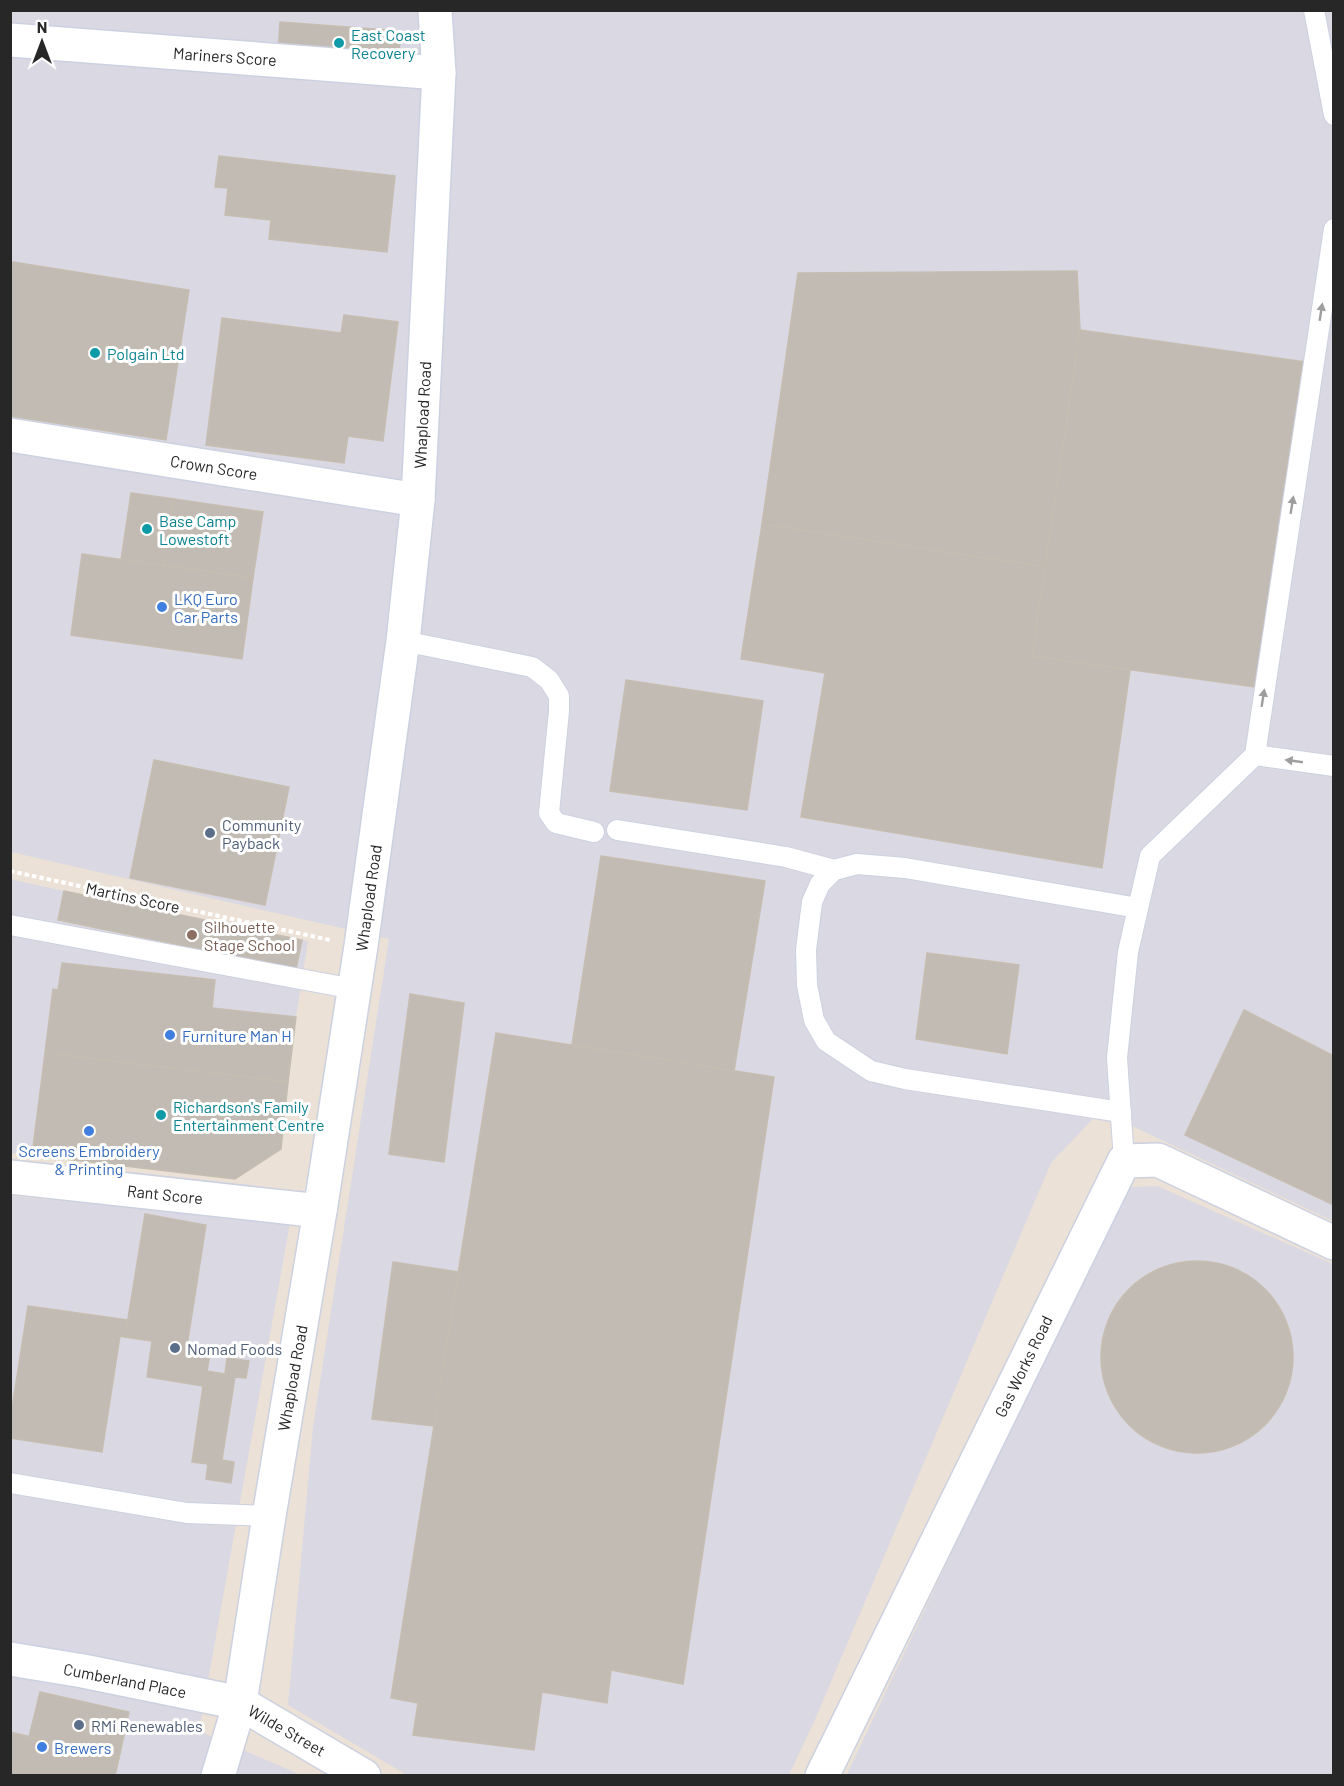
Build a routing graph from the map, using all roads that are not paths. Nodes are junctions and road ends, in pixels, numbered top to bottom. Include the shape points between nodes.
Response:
1 (435, 10) edge
2 (1314, 10) edge
3 (10, 40) edge
4 (439, 73) junction
5 (1334, 115) edge
6 (1334, 229) edge
7 (10, 435) edge
8 (418, 500) junction
9 (403, 641) junction
10 (1255, 756) junction
11 (1334, 766) edge
12 (617, 830) dead end
13 (594, 832) dead end
14 (834, 870) junction
15 (1138, 908) junction
16 (10, 925) edge
17 (354, 989) junction
18 (1121, 1112) junction
19 (1124, 1161) junction
20 (10, 1177) edge
21 (320, 1211) junction
22 (1334, 1243) edge
23 (10, 1483) edge
24 (269, 1516) junction
25 (10, 1659) edge
26 (240, 1703) junction
27 (218, 1776) edge
28 (364, 1776) edge
29 (822, 1776) edge

1 - 4 street, Whapload Road
2 - 5 lane
3 - 4 street, Mariners Score
4 - 8 street, Whapload Road
10 -> 6 lane
7 - 8 street, Crown Score
8 - 9 street, Whapload Road
9 - 13 lane via 532,667 549,680 559,696 549,813 556,823
9 - 17 street, Whapload Road
11 -> 10 lane
10 - 15 lane via 1150,856
12 - 14 lane via 786,857
14 - 15 lane via 857,864 905,868
14 - 18 lane via 820,884 813,902 806,950 814,1020 826,1041 871,1071
15 - 18 lane via 1128,952 1117,1058
16 - 17 lane
17 - 21 street, Whapload Road
18 - 19 lane
19 - 22 street via 1158,1160
19 - 29 street, Gas Works Road
20 - 21 street, Rant Score
21 - 24 street, Whapload Road
23 - 24 lane via 187,1513
24 - 26 street, Whapload Road
25 - 26 street, Cumberland Place
26 - 27 street, Whapload Road
26 - 28 street, Wilde Street

